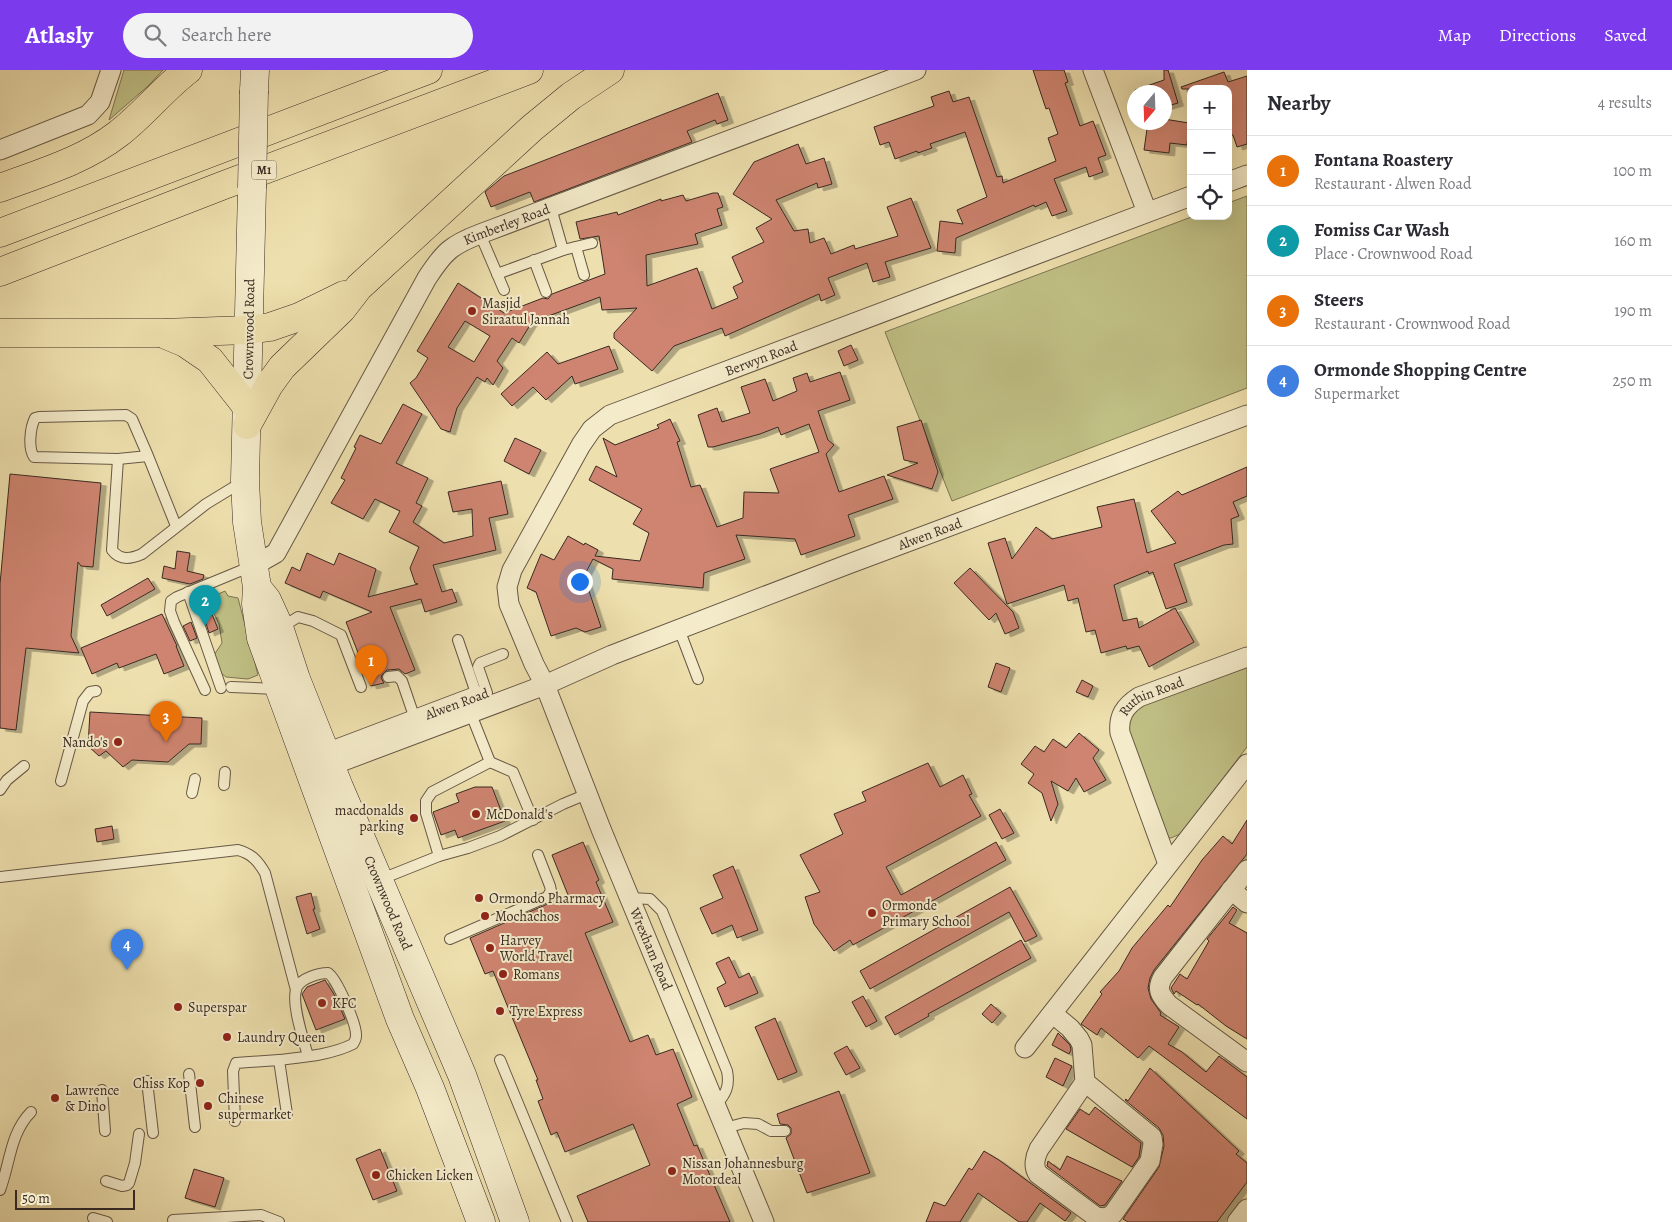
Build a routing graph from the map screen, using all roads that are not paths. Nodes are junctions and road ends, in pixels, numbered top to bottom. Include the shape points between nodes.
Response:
1 (111, 70) edge
2 (428, 70) edge
3 (530, 70) edge
4 (610, 70) edge
5 (916, 70) edge
6 (1093, 70) edge
7 (184, 72) edge
8 (255, 81) edge
9 (0, 150) edge
10 (1247, 175) edge
11 (1232, 181) edge
12 (0, 188) edge
13 (1187, 197) edge
14 (551, 208) junction
15 (1147, 212) junction
16 (0, 233) edge
17 (480, 234) junction
18 (592, 243) dead end
19 (576, 248) junction
20 (563, 250) junction
21 (534, 260) junction
22 (0, 272) edge
23 (498, 274) junction
24 (584, 276) dead end
25 (359, 287) junction
26 (504, 290) dead end
27 (546, 292) dead end
28 (248, 330) junction
29 (0, 333) edge
30 (162, 333) junction
31 (1247, 415) edge
32 (247, 416) junction
33 (148, 456) junction
34 (118, 459) junction
35 (245, 480) junction
36 (176, 526) junction
37 (255, 576) junction
38 (188, 592) junction
39 (278, 624) junction
40 (679, 629) junction
41 (458, 640) dead end
42 (503, 654) dead end
43 (1247, 657) edge
44 (388, 677) dead end
45 (698, 678) dead end
46 (543, 680) junction
47 (361, 687) dead end
48 (278, 689) junction
49 (205, 690) dead end
50 (96, 691) dead end
51 (475, 700) junction
52 (415, 719) junction
53 (490, 762) junction
54 (318, 763) junction
55 (24, 766) dead end
56 (225, 772) dead end
57 (1244, 775) edge
58 (195, 779) dead end
59 (61, 781) dead end
60 (224, 785) dead end
61 (0, 790) edge
62 (192, 793) dead end
63 (587, 794) junction
64 (533, 820) junction
65 (538, 855) dead end
66 (439, 856) junction
67 (1168, 864) junction
68 (1247, 870) edge
69 (0, 877) edge
70 (378, 880) junction
71 (1231, 890) junction
72 (1247, 903) edge
73 (450, 939) dead end
74 (296, 990) junction
75 (1053, 1014) junction
76 (1025, 1048) dead end
77 (308, 1056) junction
78 (278, 1060) junction
79 (500, 1060) dead end
80 (1247, 1062) edge
81 (188, 1074) dead end
82 (147, 1081) dead end
83 (1084, 1082) junction
84 (102, 1090) dead end
85 (31, 1112) dead end
86 (287, 1114) dead end
87 (235, 1121) dead end
88 (195, 1127) dead end
89 (725, 1128) junction
90 (785, 1131) dead end
91 (106, 1132) dead end
92 (153, 1133) dead end
93 (139, 1134) dead end
94 (106, 1181) dead end
95 (0, 1190) edge
96 (1247, 1210) edge
97 (93, 1218) dead end
98 (173, 1220) dead end
99 (107, 1222) edge
100 (279, 1222) edge
101 (481, 1222) edge
102 (515, 1222) edge
103 (567, 1222) edge
104 (764, 1222) edge
105 (1237, 1222) edge

1 - 9 street via 102,97 88,116
2 - 16 highway
3 - 22 highway, M1
4 - 25 highway via 532,128
5 - 14 street, Kimberley Road
6 - 15 street
7 - 12 highway via 144,113 99,147 70,162
8 - 28 main road, Crownwood Road, bridge
10 - 11 street
13 - 15 street, Berwyn Road
14 - 17 street, Kimberley Road
14 - 20 lane
15 - 46 street, Berwyn Road via 603,419 580,445 509,578 509,604
17 - 23 lane
17 - 37 street, Kimberley Road via 456,245 439,260 276,553
18 - 19 lane
19 - 20 lane
19 - 24 lane
20 - 21 lane
21 - 23 lane
21 - 27 lane
23 - 26 lane
25 - 28 highway via 299,317 270,327
25 - 32 highway via 282,367
28 - 30 highway
28 - 32 main road, Crownwood Road
29 - 30 highway
30 - 32 highway via 185,343 210,360
31 - 40 street, Alwen Road
32 - 35 main road, Crownwood Road
33 - 34 lane
33 - 34 lane via 132,419 126,415 39,417 33,421 31,448 34,457
33 - 36 lane
34 - 36 lane via 112,545 116,556 129,558 142,554
35 - 36 lane
35 - 37 main road, Crownwood Road
37 - 38 lane
37 - 39 main road, Crownwood Road
37 - 48 main road, Crownwood Road via 261,638
38 - 48 lane via 226,688
38 - 49 lane via 171,601 170,610
39 - 47 lane via 298,617 341,635
39 - 54 main road, Crownwood Road
40 - 45 lane
40 - 46 street, Alwen Road
41 - 51 lane
42 - 51 lane via 480,663
43 - 67 street, Ruthin Road via 1139,697 1121,715 1120,733
44 - 52 lane via 397,676 402,681
46 - 51 street, Alwen Road
46 - 51 street, Alwen Road
46 - 63 street, Wrexham Road
48 - 54 main road, Crownwood Road
50 - 59 lane via 90,692 83,700
51 - 52 street, Alwen Road
51 - 53 lane
51 - 54 street, Alwen Road
52 - 54 street, Alwen Road
53 - 64 lane via 513,772
53 - 66 lane via 432,792 426,801 426,813
54 - 70 main road, Crownwood Road
54 - 101 main road, Crownwood Road via 400,1019
55 - 61 lane
56 - 60 lane
57 - 67 street
58 - 62 lane
63 - 64 lane
63 - 89 street, Wrexham Road
64 - 66 lane via 483,843
65 - 73 lane via 550,886 547,897
66 - 70 lane
67 - 75 street
68 - 71 street
69 - 74 lane via 238,850 250,853 265,873
70 - 102 main road, Crownwood Road via 462,1075
71 - 72 street
71 - 80 street via 1163,977 1158,990 1169,1005
74 - 77 lane
74 - 77 lane via 302,982 325,973 331,974 356,1032 353,1044
75 - 76 street
75 - 83 street via 1080,1038
77 - 78 lane
78 - 86 lane
78 - 87 lane via 234,1064
79 - 103 lane
81 - 88 lane
82 - 92 lane
83 - 83 street via 1152,1138 1153,1144 1150,1161 1113,1214 1106,1218 1096,1217 1037,1172 1035,1165 1039,1149
84 - 91 lane
85 - 95 lane via 21,1123
89 - 90 lane via 758,1124 771,1131
89 - 104 street, Wrexham Road
93 - 94 lane via 135,1163 127,1185
96 - 105 street
97 - 99 lane
98 - 100 lane via 261,1215

